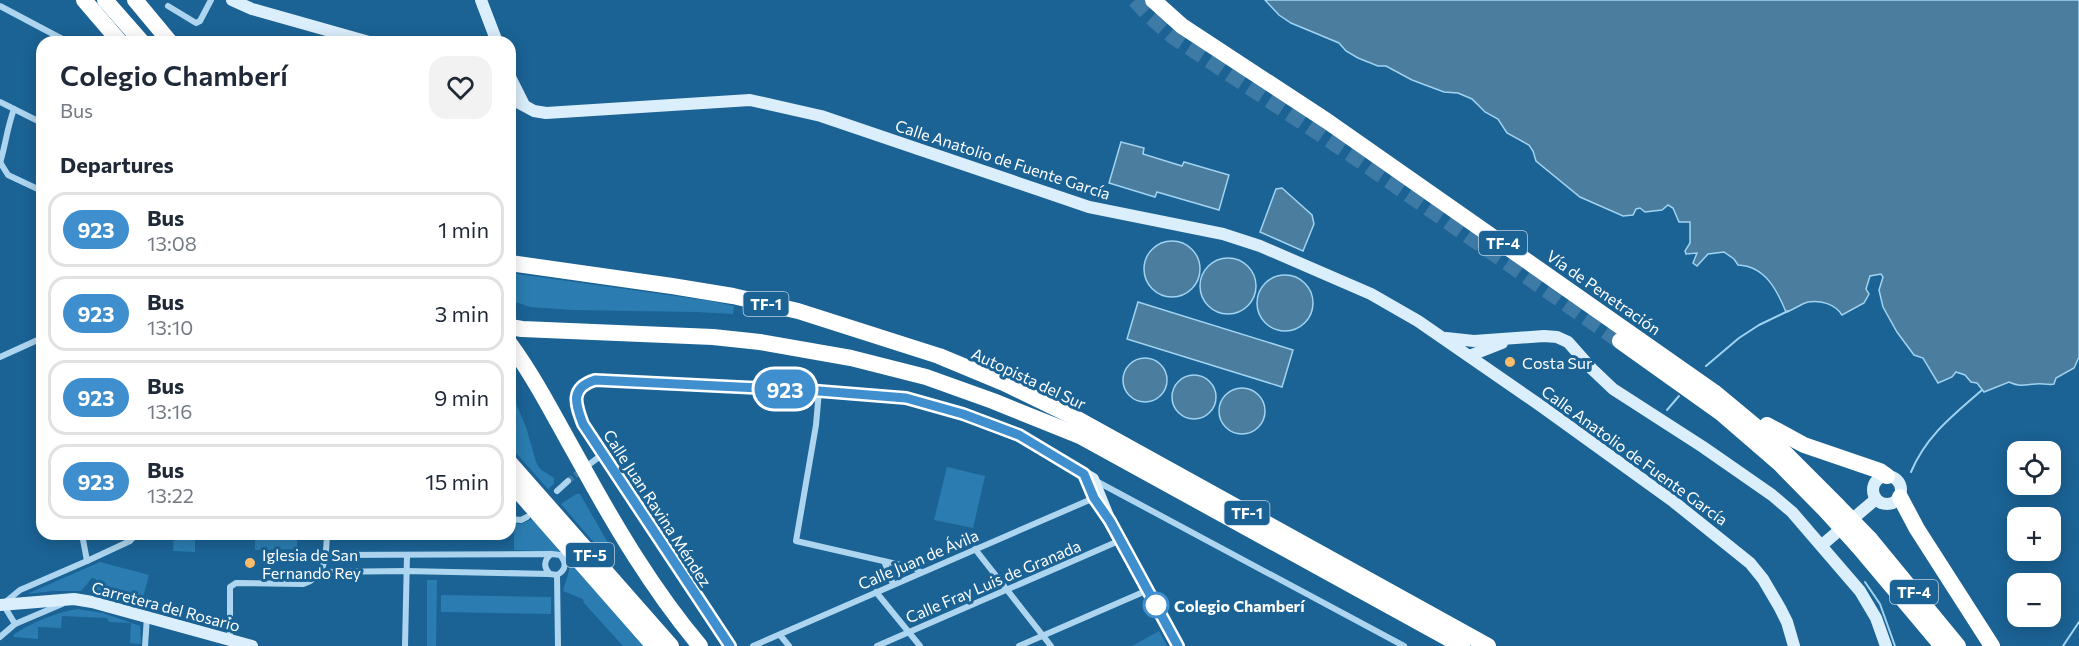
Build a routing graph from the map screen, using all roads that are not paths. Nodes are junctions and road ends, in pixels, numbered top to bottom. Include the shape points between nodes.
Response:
1 (84, 0) edge
2 (105, 0) edge
3 (135, 0) edge
4 (148, 0) edge
5 (210, 0) edge
6 (232, 0) edge
7 (481, 0) edge
8 (1153, 0) edge
9 (0, 6) edge
10 (168, 6) dead end
11 (57, 36) edge
12 (115, 36) edge
13 (137, 36) edge
14 (165, 36) edge
15 (178, 36) edge
16 (348, 36) edge
17 (495, 36) edge
18 (516, 89) edge
19 (516, 101) edge
20 (0, 102) edge
21 (524, 106) junction
22 (14, 109) junction
23 (36, 120) edge
24 (3, 136) edge
25 (0, 163) edge
26 (36, 188) edge
27 (516, 264) edge
28 (516, 328) edge
29 (1442, 337) junction
30 (36, 341) edge
31 (1620, 341) tunnel mouth
32 (1488, 343) junction
33 (516, 352) edge
34 (1469, 356) junction
35 (0, 357) edge
36 (1490, 371) junction
37 (819, 391) junction
38 (1714, 392) junction
39 (603, 454) junction
40 (591, 464) tunnel mouth
41 (516, 470) edge
42 (1887, 476) junction
43 (1088, 477) junction
44 (568, 481) tunnel mouth
45 (516, 489) edge
46 (557, 492) dead end
47 (1116, 492) junction
48 (1900, 497) junction
49 (1876, 499) junction
50 (1099, 501) junction
51 (1833, 509) junction
52 (527, 517) dead end
53 (516, 520) edge
54 (83, 540) edge
55 (130, 540) edge
56 (327, 540) edge
57 (1121, 540) junction
58 (1864, 543) junction
59 (1822, 544) junction
60 (975, 549) junction
61 (552, 554) junction
62 (327, 555) junction
63 (407, 555) junction
64 (87, 561) junction
65 (884, 561) junction
66 (406, 571) junction
67 (921, 572) junction
68 (320, 573) junction
69 (553, 574) junction
70 (1890, 582) junction
71 (893, 584) junction
72 (1007, 590) junction
73 (1148, 590) junction
74 (876, 592) junction
75 (74, 599) junction
76 (2, 604) edge
77 (147, 617) junction
78 (15, 624) junction
79 (908, 632) junction
80 (780, 635) junction
81 (1043, 636) junction
82 (0, 637) edge
83 (230, 639) junction
84 (145, 646) edge
85 (252, 646) edge
86 (405, 646) edge
87 (558, 646) edge
88 (654, 646) edge
89 (671, 646) edge
90 (700, 646) edge
91 (730, 646) edge
92 (753, 646) edge
93 (789, 646) edge
94 (877, 646) edge
95 (920, 646) edge
96 (1019, 646) edge
97 (1051, 646) edge
98 (1178, 646) edge
99 (1404, 646) edge
100 (1462, 646) edge
101 (1488, 646) edge
102 (1794, 646) edge
103 (1886, 646) edge
104 (1932, 646) edge
105 (1942, 646) edge
106 (1958, 646) edge
107 (1992, 646) edge

1 - 12 highway
2 - 13 highway
3 - 14 highway
4 - 15 highway
5 - 10 street via 200,21 193,22
6 - 16 street
7 - 17 street
8 - 38 highway, Vía de Penetración / TF-4 via 1182,26 1337,127
9 - 11 street
18 - 21 street
19 - 21 street, Calle Anatolio de Fuente García
20 - 22 street
21 - 29 street, Calle Anatolio de Fuente García via 546,113 750,100 821,116 1089,207 1223,234 1260,246 1381,299
22 - 23 street
22 - 24 street
24 - 25 street
25 - 26 street via 8,175
27 - 101 highway, Autopista del Sur / TF-1 via 733,296 798,311 939,356 1072,416
28 - 100 highway, Autopista del Sur / TF-1 via 760,342 851,358 926,377 1080,436
29 - 32 street
29 - 34 street, Calle Anatolio de Fuente García
30 - 35 street
31 - 51 highway, Vía de Penetración / TF-4 via 1721,413
32 - 34 street via 1473,346
32 - 36 street
32 - 59 street via 1551,336 1568,342 1613,389 1772,495
33 - 90 highway, TF-5 via 632,550 675,616
34 - 36 street, Calle Anatolio de Fuente García
36 - 102 street, Calle Anatolio de Fuente García via 1738,552 1775,598
37 - 39 street, Calle Juan Ravina Méndez via 595,380 583,384 577,392 577,408
37 - 43 street via 906,398 963,414 1019,435
37 - 65 street via 796,542
38 - 42 highway via 1789,438
38 - 51 highway, Vía de Penetración / TF-4 via 1773,441
39 - 40 street
39 - 91 street, Calle Juan Ravina Méndez
41 - 89 highway, TF-5
42 - 48 street via 1899,482
42 - 49 street via 1875,482
43 - 47 street
43 - 50 street
44 - 46 street
45 - 88 highway
47 - 50 street, Calle Juan de Ávila
47 - 99 street
48 - 49 street via 1889,505
48 - 107 highway
49 - 59 street
50 - 57 street
50 - 60 street, Calle Juan de Ávila
51 - 58 highway, Vía de Penetración / TF-4, bridge
52 - 53 street
54 - 64 street
55 - 64 street
56 - 62 street
57 - 72 street, Calle Fray Luis de Granada
57 - 73 street
58 - 70 highway, Vía de Penetración / TF-4
58 - 106 highway, Vía de Penetración / TF-4
59 - 103 street via 1868,602
60 - 67 street, Calle Juan de Ávila
60 - 72 street
61 - 63 street
61 - 69 street via 544,563
61 - 69 street via 560,555 565,567
62 - 63 street
62 - 68 street
63 - 66 street
64 - 76 street via 20,590
65 - 67 street
65 - 71 street
66 - 68 street
66 - 69 street
66 - 86 street
67 - 71 street, Calle Juan de Ávila
68 - 83 street via 303,584 236,583 230,587
69 - 87 street
70 - 104 highway via 1896,599
70 - 105 highway, Vía de Penetración / TF-4
71 - 74 street, Calle Juan de Ávila
72 - 79 street, Calle Fray Luis de Granada
72 - 81 street
73 - 81 street
73 - 98 street
74 - 79 street
74 - 80 street, Calle Juan de Ávila
75 - 76 street, Carretera del Rosario
75 - 77 street, Carretera del Rosario
75 - 78 street
76 - 78 street
77 - 83 street, Carretera del Rosario
77 - 84 street
78 - 82 street
79 - 94 street, Calle Fray Luis de Granada
79 - 95 street
80 - 92 street, Calle Juan de Ávila
80 - 93 street
81 - 96 street
81 - 97 street
83 - 85 street, Carretera del Rosario

